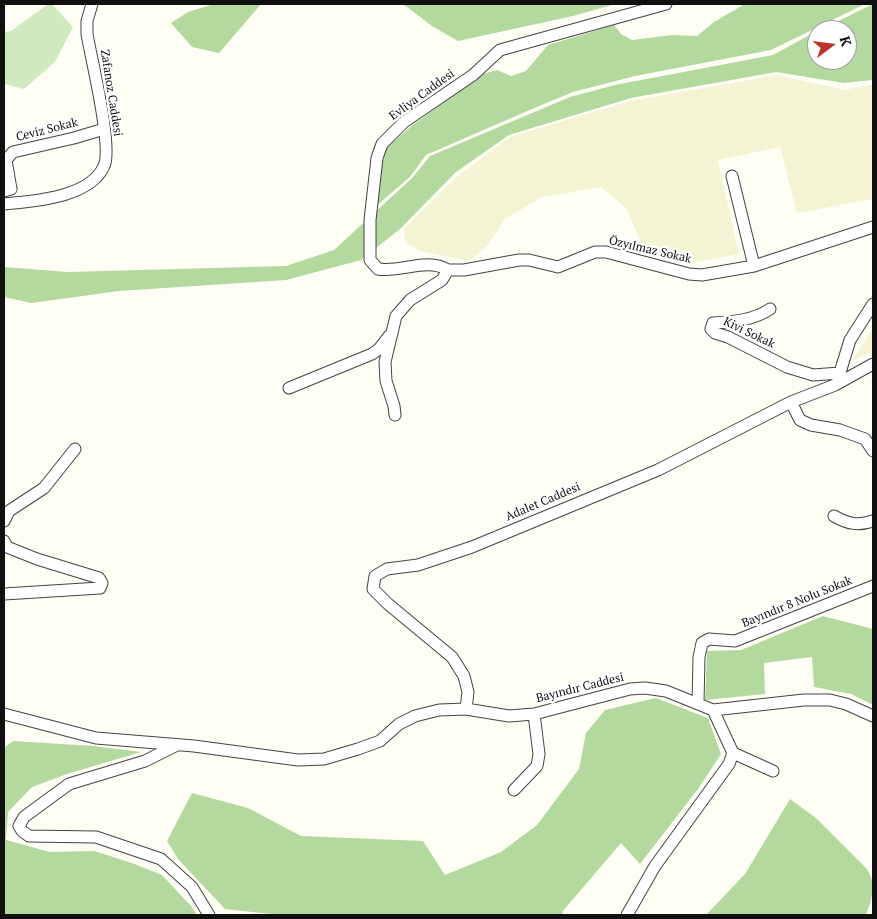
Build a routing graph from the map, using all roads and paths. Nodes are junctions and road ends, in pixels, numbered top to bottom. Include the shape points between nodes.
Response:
1 (92, 4) edge
2 (666, 4) edge
3 (104, 129) junction
4 (732, 176) dead end
5 (4, 191) edge
6 (4, 204) edge
7 (873, 226) edge
8 (754, 266) junction
9 (448, 270) junction
10 (873, 304) edge
11 (770, 309) dead end
12 (390, 335) junction
13 (873, 364) edge
14 (840, 373) junction
15 (835, 385) junction
16 (290, 388) dead end
17 (791, 402) junction
18 (395, 415) dead end
19 (75, 449) dead end
20 (873, 451) edge
21 (834, 516) dead end
22 (4, 522) edge
23 (873, 522) edge
24 (4, 541) edge
25 (873, 586) edge
26 (4, 594) edge
27 (698, 704) junction
28 (466, 709) junction
29 (713, 710) junction
30 (4, 714) edge
31 (534, 714) junction
32 (873, 716) edge
33 (178, 744) junction
34 (734, 753) junction
35 (773, 771) dead end
36 (514, 790) dead end
37 (209, 915) edge
38 (627, 915) edge

1 - 3 street, Zafanoz Caddesi via 87,34
2 - 9 street, Evliya Caddesi via 500,50 473,74 404,122 382,144 377,158 370,220 370,260 378,269 386,271 431,264
3 - 5 street, Ceviz Sokak via 13,152 6,160 11,189
3 - 6 street, Zafanoz Caddesi via 107,156 98,175 88,184 48,199
4 - 8 street
7 - 8 street, Özyılmaz Sokak
8 - 9 street, Özyılmaz Sokak via 702,275 689,274 606,252 595,252 558,267 519,260
9 - 12 street via 442,280 402,307
10 - 14 street via 850,340
11 - 14 street, Kivi Sokak via 734,322 713,323 711,329 787,367 813,374
12 - 16 street via 372,354
12 - 18 street via 385,362 386,381
13 - 15 street, Adalet Caddesi
14 - 15 street
15 - 17 street, Adalet Caddesi
17 - 20 street via 800,420 865,440
17 - 28 street, Adalet Caddesi via 658,470 472,547 418,565 387,569 375,576 373,589 452,657 464,676 468,692
19 - 22 street via 44,488 9,512
21 - 23 street via 847,524
24 - 26 street via 7,547 37,559 99,578 102,584 100,588
25 - 27 street, Bayındır 8 Nolu Sokak via 735,641 709,639 702,643
27 - 29 street, Bayındır Caddesi
27 - 31 street, Bayındır Caddesi via 666,690 645,688
28 - 31 street, Bayındır Caddesi via 509,716
28 - 33 street, Bayındır Caddesi via 439,710 415,716 399,724 380,741 324,759 298,760
29 - 32 street, Bayındır Caddesi via 830,700
29 - 34 street
30 - 33 street, Bayındır Caddesi via 96,738
31 - 36 street via 539,754 537,766
33 - 37 street via 145,761 70,784 24,817 20,826 29,836 96,837 161,859 192,887
34 - 35 street
34 - 38 street via 655,866

